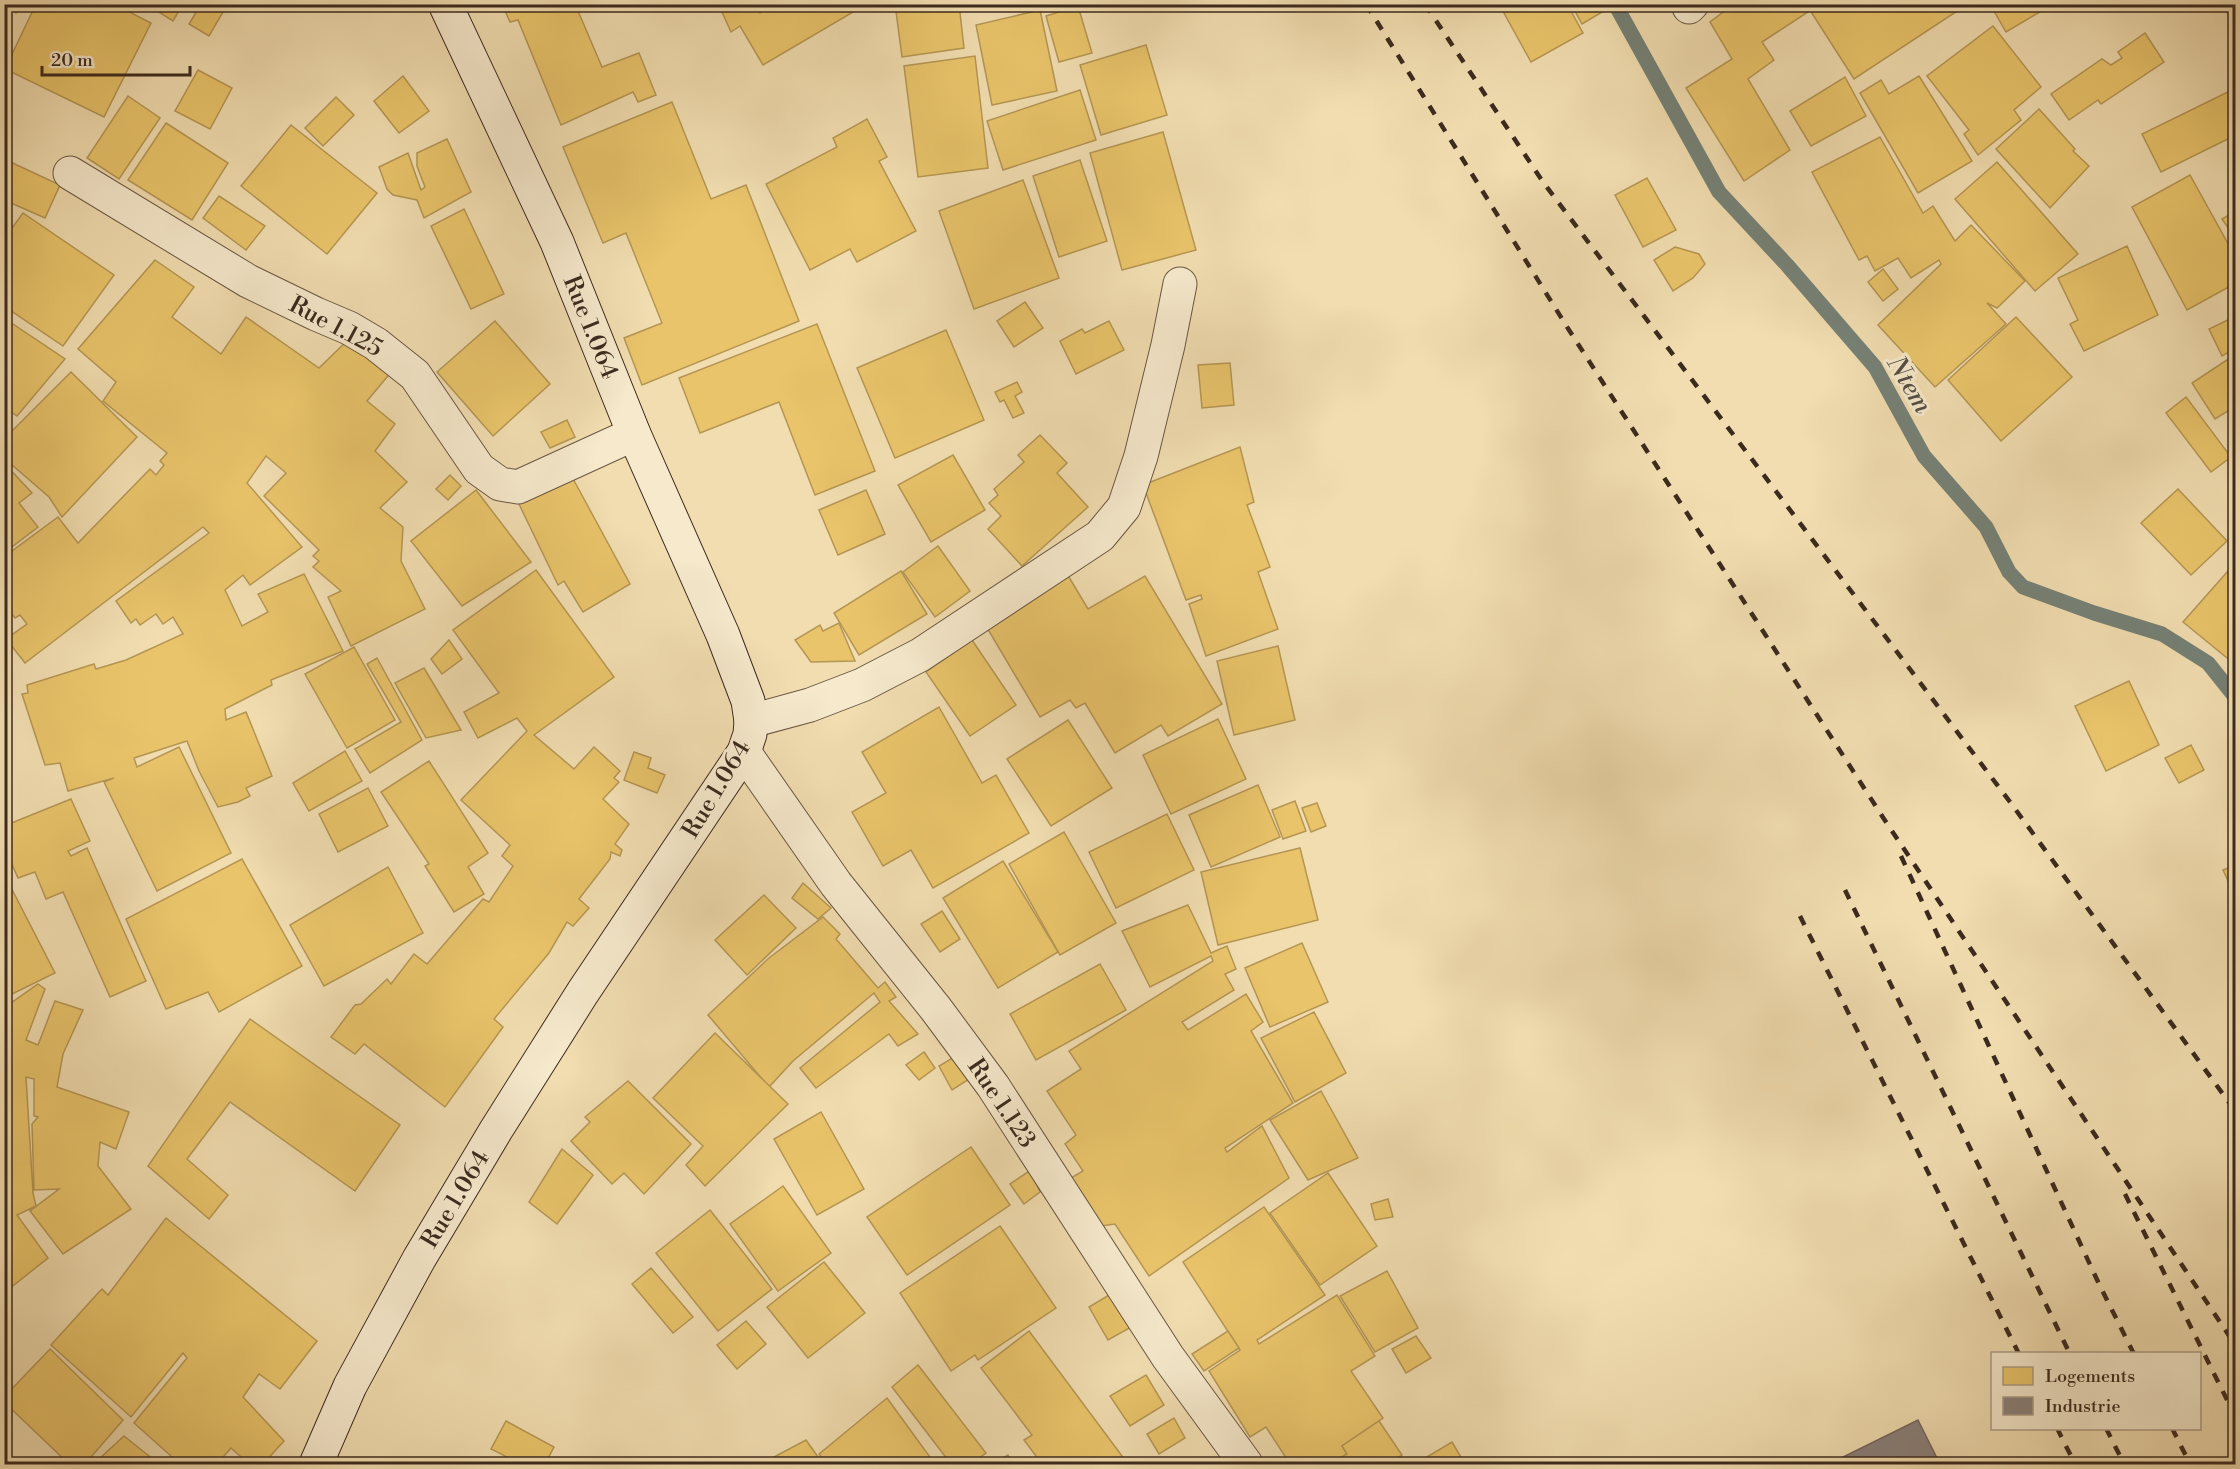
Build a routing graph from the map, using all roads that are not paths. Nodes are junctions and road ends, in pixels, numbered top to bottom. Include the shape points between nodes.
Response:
1 (445, 4) edge
2 (70, 173) dead end
3 (1180, 285) dead end
4 (634, 434) junction
5 (748, 736) junction
6 (316, 1464) edge
7 (1246, 1464) edge

1 - 4 street, Rue 1.064 via 557,242
2 - 4 street, Rue 1.125 via 248,281 376,344 415,375 479,470 500,484 518,487
3 - 5 street via 1141,456 1124,507 1100,537 920,655 862,686 810,705
4 - 5 street, Rue 1.064 via 748,701
5 - 6 street, Rue 1.064 via 496,1130 419,1259 355,1376
5 - 7 street, Rue 1.123 via 836,884 993,1086 1168,1357

